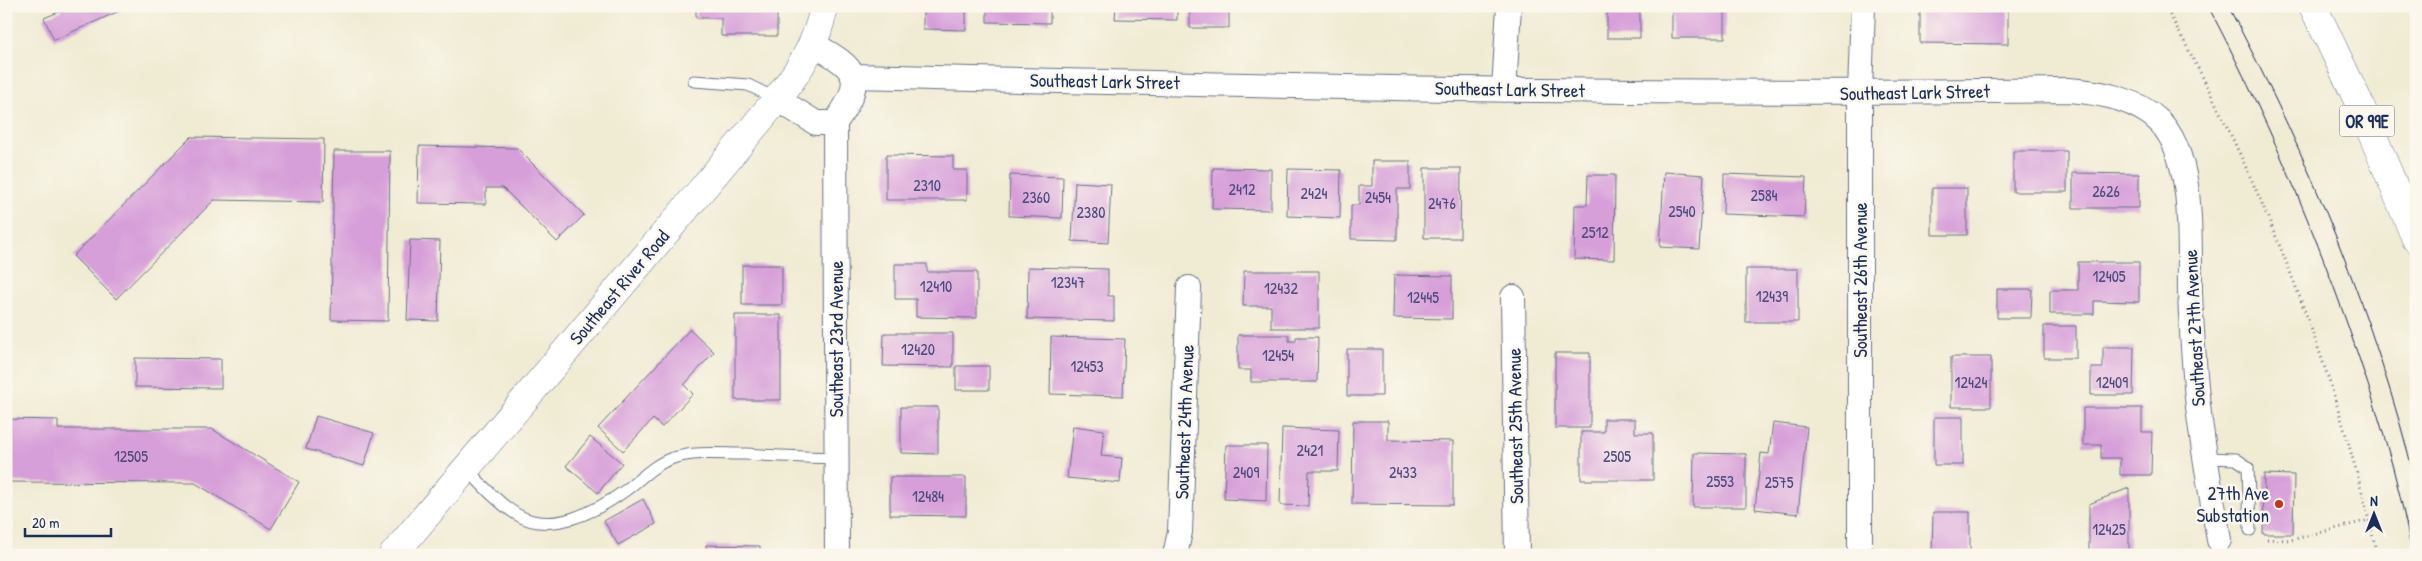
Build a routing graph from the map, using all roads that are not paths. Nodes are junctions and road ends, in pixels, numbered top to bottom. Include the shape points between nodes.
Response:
1 (824, 6) edge
2 (1509, 6) edge
3 (1862, 6) edge
4 (2313, 6) edge
5 (813, 44) junction
6 (854, 76) junction
7 (694, 81) dead end
8 (1504, 90) junction
9 (1860, 93) junction
10 (776, 99) junction
11 (2159, 121) joint
12 (835, 123) junction
13 (2416, 239) edge
14 (1189, 288) dead end
15 (1512, 296) dead end
16 (836, 458) junction
17 (2206, 458) junction
18 (466, 468) junction
19 (2250, 530) road end
20 (2219, 540) dead end
21 (393, 555) edge
22 (837, 555) edge
23 (1175, 555) edge
24 (1517, 555) edge
25 (1860, 555) edge

1 - 5 street, Southeast River Road
2 - 8 street
3 - 9 street, Southeast 26th Avenue
4 - 13 street, OR 99E via 2360,105
5 - 6 street via 847,65
5 - 10 street, Southeast River Road
6 - 8 street, Southeast Lark Street
6 - 12 street via 843,112
7 - 10 lane via 748,85
8 - 9 street, Southeast Lark Street
9 - 11 street, Southeast Lark Street via 2093,91 2139,107
9 - 25 street, Southeast 26th Avenue
10 - 12 street via 816,123
10 - 18 street, Southeast River Road
11 - 17 street, Southeast 27th Avenue via 2180,160 2187,188 2195,375
12 - 16 street, Southeast 23rd Avenue
14 - 23 street, Southeast 24th Avenue via 1180,532
15 - 24 street, Southeast 25th Avenue
16 - 18 lane via 710,453 673,458 659,464 589,513 559,521 535,521 518,516
16 - 22 street, Southeast 23rd Avenue
17 - 19 lane via 2236,459 2248,467
17 - 20 street, Southeast 27th Avenue
18 - 21 street, Southeast River Road

